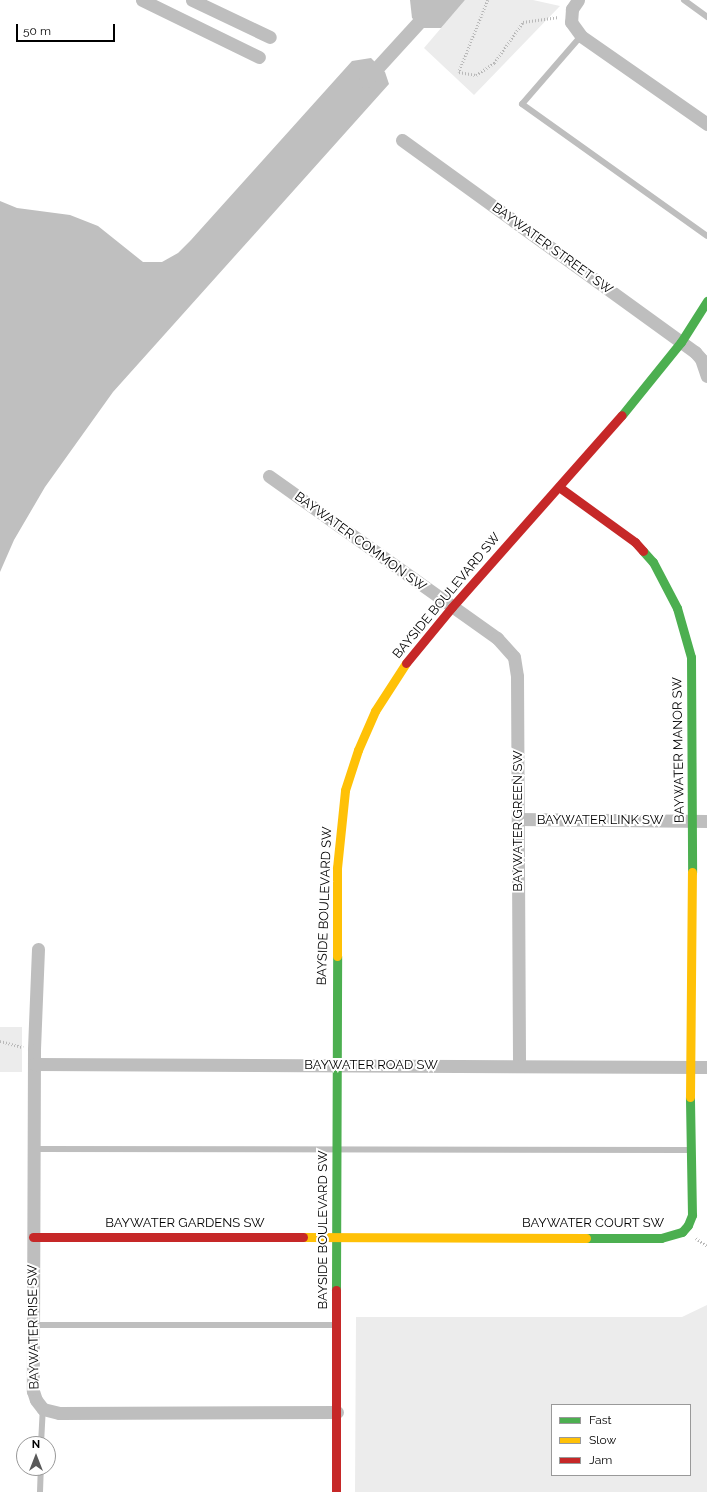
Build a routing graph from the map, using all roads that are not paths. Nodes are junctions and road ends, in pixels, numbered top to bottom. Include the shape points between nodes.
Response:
1 (142, 0) edge
2 (192, 0) edge
3 (578, 0) edge
4 (684, 0) edge
5 (707, 17) edge
6 (581, 36) junction
7 (270, 37) dead end
8 (259, 57) dead end
9 (707, 124) edge
10 (402, 140) dead end
11 (707, 236) edge
12 (707, 301) edge
13 (681, 342) junction
14 (704, 359) edge
15 (707, 376) edge
16 (269, 476) dead end
17 (559, 487) junction
18 (452, 607) junction
19 (518, 819) junction
20 (693, 820) junction
21 (707, 821) edge
22 (38, 949) dead end
23 (34, 1064) junction
24 (336, 1065) junction
25 (519, 1066) junction
26 (690, 1067) junction
27 (707, 1067) edge
28 (34, 1149) junction
29 (336, 1150) junction
30 (691, 1150) junction
31 (336, 1236) junction
32 (34, 1237) junction
33 (33, 1325) junction
34 (336, 1325) junction
35 (43, 1409) junction
36 (337, 1412) junction
37 (41, 1436) edge
38 (41, 1476) edge
39 (40, 1492) edge
40 (336, 1492) edge

1 - 8 street
2 - 7 street
3 - 6 street via 571,22
4 - 5 lane
6 - 9 street
6 - 11 lane via 522,104
10 - 13 street, BAYWATER STREET SW
12 - 13 street, BAYSIDE BOULEVARD SW
13 - 14 street, BAYWATER STREET SW
13 - 17 street, BAYSIDE BOULEVARD SW via 642,393
14 - 15 street, BAYWATER STREET SW
16 - 18 street, BAYWATER COMMON SW
17 - 18 street, BAYSIDE BOULEVARD SW
17 - 20 street, BAYWATER MANOR SW via 635,542 653,562 677,608 691,657
18 - 19 street, BAYWATER GREEN SW via 497,638 514,657 517,676
18 - 24 street, BAYSIDE BOULEVARD SW via 398,674 375,711 358,750 345,790 337,868
19 - 20 street, BAYWATER LINK SW
19 - 25 street, BAYWATER GREEN SW
20 - 21 street, BAYWATER LINK SW
20 - 26 street, BAYWATER MANOR SW
22 - 23 street, BAYWATER RISE SW
23 - 24 street, BAYWATER ROAD SW
23 - 28 street, BAYWATER RISE SW
24 - 25 street, BAYWATER ROAD SW
24 - 29 street, BAYSIDE BOULEVARD SW
25 - 26 street, BAYWATER ROAD SW
26 - 27 street, BAYWATER ROAD SW
26 - 30 street, BAYWATER COURT SW
28 - 29 lane
28 - 32 street, BAYWATER RISE SW
29 - 30 lane
29 - 31 street, BAYSIDE BOULEVARD SW
30 - 31 street, BAYWATER COURT SW via 692,1215 684,1229 672,1236
31 - 32 street, BAYWATER GARDENS SW
31 - 34 street, BAYSIDE BOULEVARD SW
32 - 33 street, BAYWATER RISE SW
33 - 34 lane
33 - 35 street, BAYWATER RISE SW via 33,1391
34 - 36 street, BAYSIDE BOULEVARD SW
35 - 36 street, BAYWATER RISE SW via 59,1412
35 - 37 lane
36 - 40 street, BAYSIDE BOULEVARD SW
38 - 39 lane

